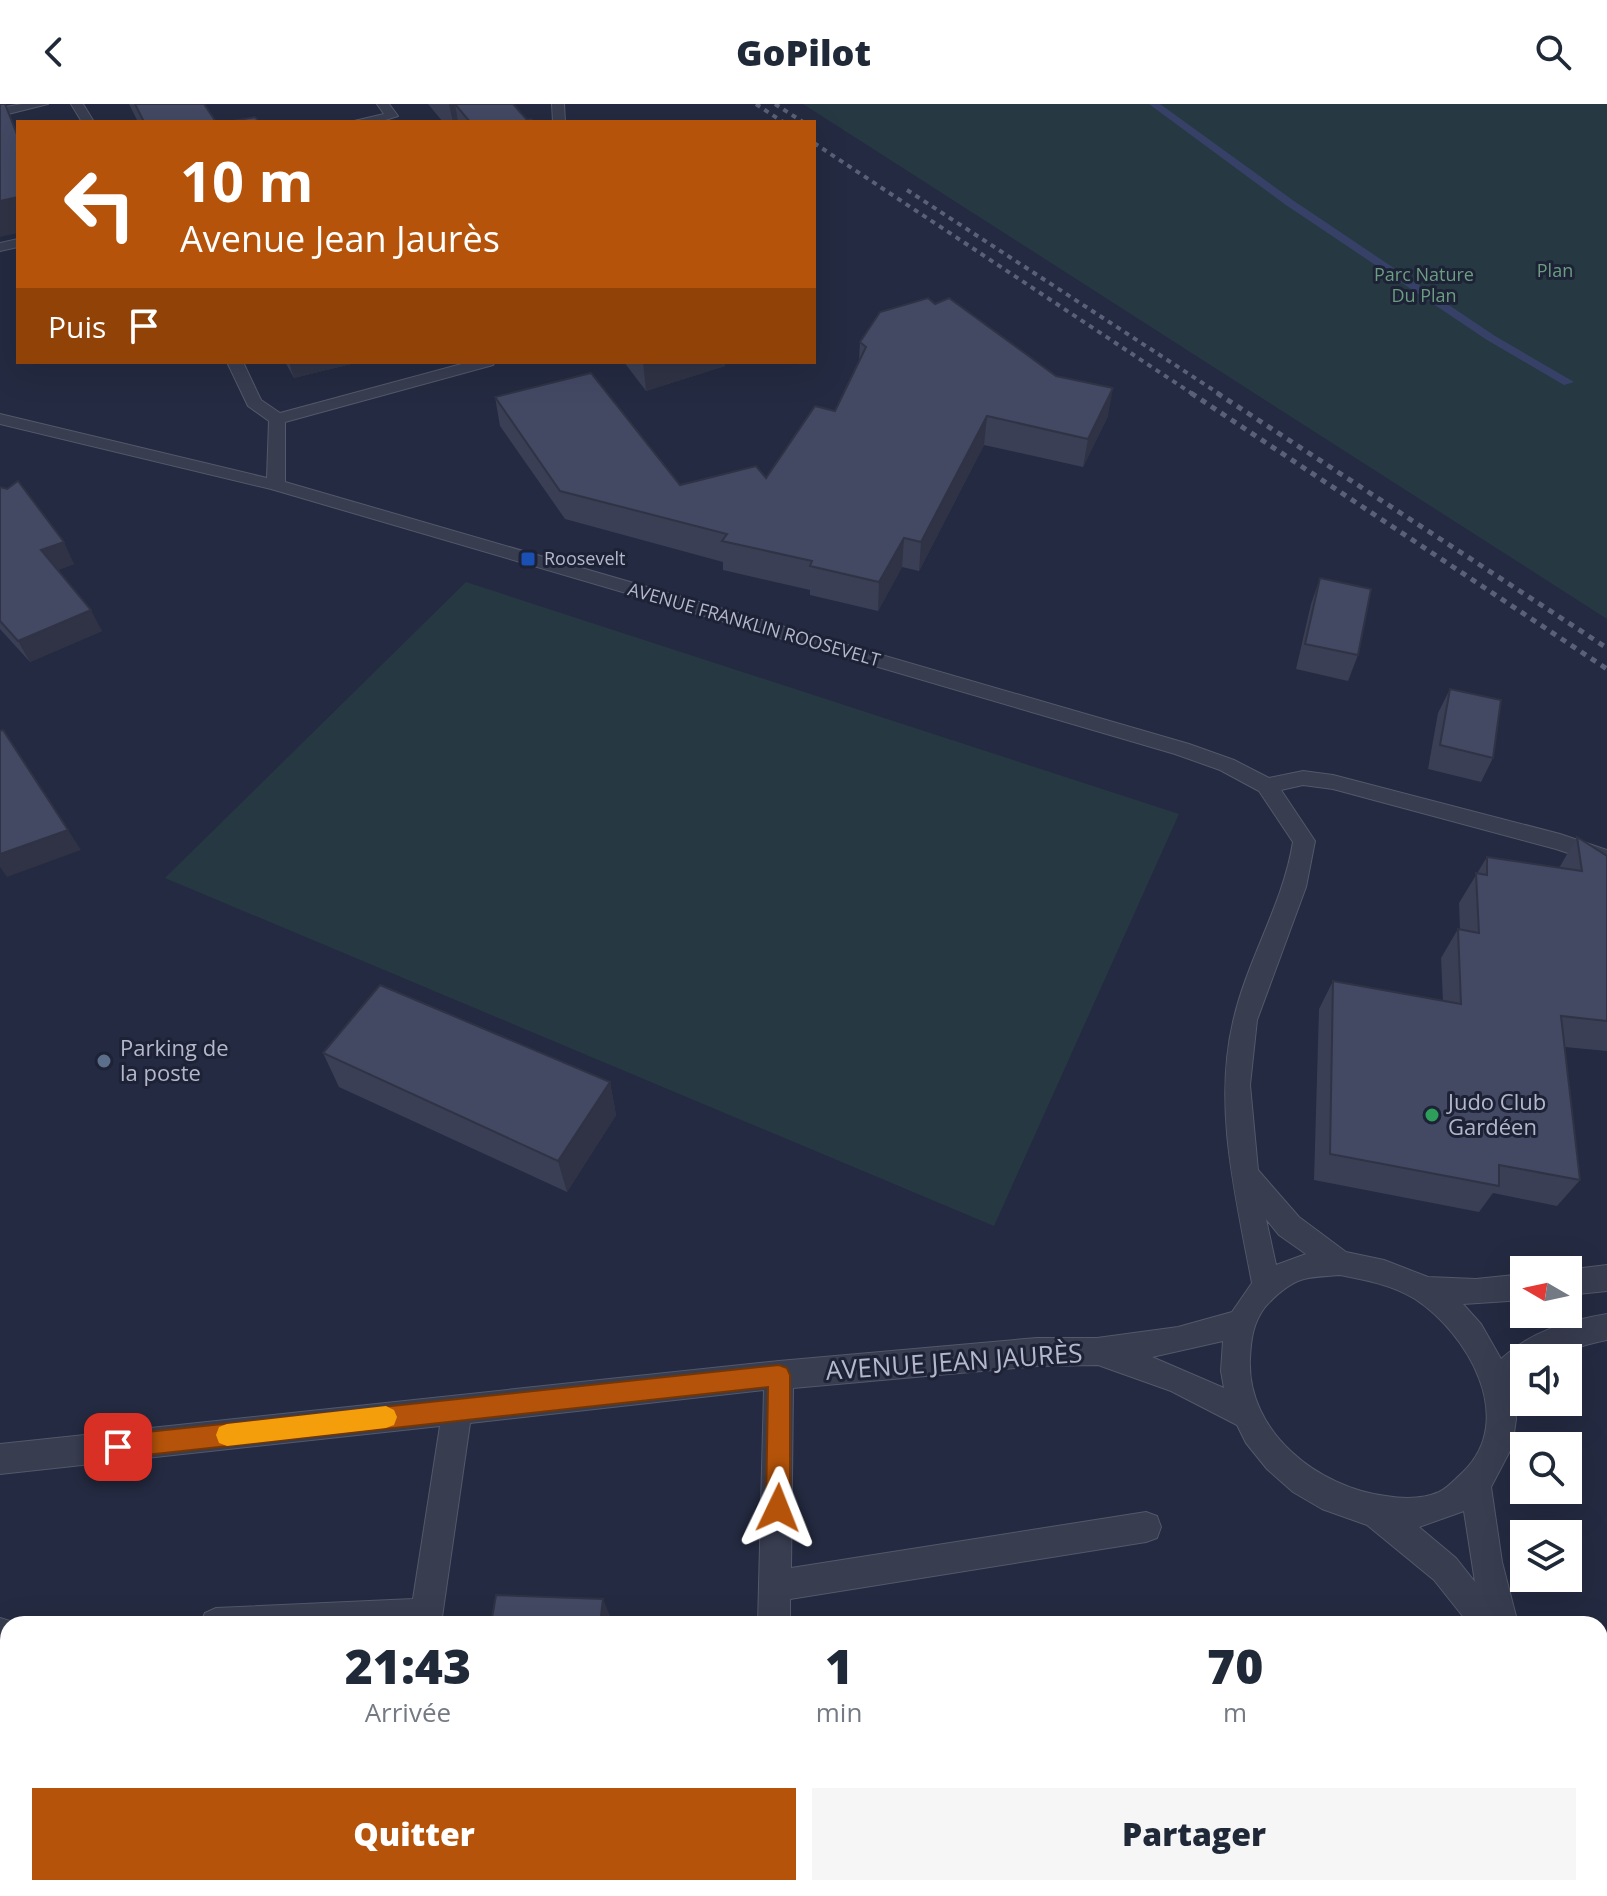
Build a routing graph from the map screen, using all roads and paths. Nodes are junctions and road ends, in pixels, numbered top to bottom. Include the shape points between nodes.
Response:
1 (42, 104) edge
2 (383, 104) edge
3 (0, 112) edge
4 (368, 120) edge
5 (236, 364) edge
6 (480, 364) edge
7 (0, 419) edge
8 (277, 419) junction
9 (276, 485) junction
10 (1267, 786) junction
11 (1607, 858) edge
12 (1244, 1174) junction
13 (1340, 1263) junction
14 (1607, 1278) edge
15 (1582, 1281) edge
16 (1266, 1286) junction
17 (1510, 1288) edge
18 (1425, 1290) junction
19 (1240, 1323) junction
20 (1607, 1327) edge
21 (1097, 1352) junction
22 (779, 1375) junction
23 (1497, 1383) junction
24 (457, 1408) junction
25 (1246, 1414) junction
26 (0, 1459) edge
27 (1476, 1485) junction
28 (1377, 1513) junction
29 (1146, 1527) dead end
30 (775, 1586) junction
31 (426, 1616) edge
32 (774, 1616) edge
33 (1483, 1616) edge
34 (1500, 1616) edge

1 - 3 street
2 - 4 street via 392,116
5 - 8 street via 254,403
6 - 8 street
7 - 9 street, AVENUE FRANKLIN ROOSEVELT
8 - 9 street
9 - 10 street, AVENUE FRANKLIN ROOSEVELT via 1182,749
10 - 11 street via 1303,778 1333,782
10 - 12 street via 1304,841 1301,871 1245,1020 1238,1073
12 - 13 street via 1289,1226
12 - 16 street
13 - 16 street via 1299,1268
13 - 18 street via 1383,1270
14 - 15 street
16 - 19 street
17 - 18 street
18 - 23 street via 1465,1326
19 - 21 street, AVENUE JEAN JAURÈS via 1178,1340
19 - 25 street via 1234,1352
20 - 23 street via 1561,1335 1526,1352
21 - 22 street, AVENUE JEAN JAURÈS via 1037,1352
21 - 25 street, AVENUE JEAN JAURÈS via 1178,1380
22 - 24 street, AVENUE JEAN JAURÈS
22 - 30 street
23 - 27 street via 1500,1439 1491,1465
24 - 26 street, AVENUE JEAN JAURÈS
24 - 31 street
25 - 28 street via 1268,1449 1300,1479 1337,1501
27 - 28 street via 1449,1505 1415,1514
27 - 34 street via 1486,1562
28 - 33 street via 1445,1569
29 - 30 street
30 - 32 street

